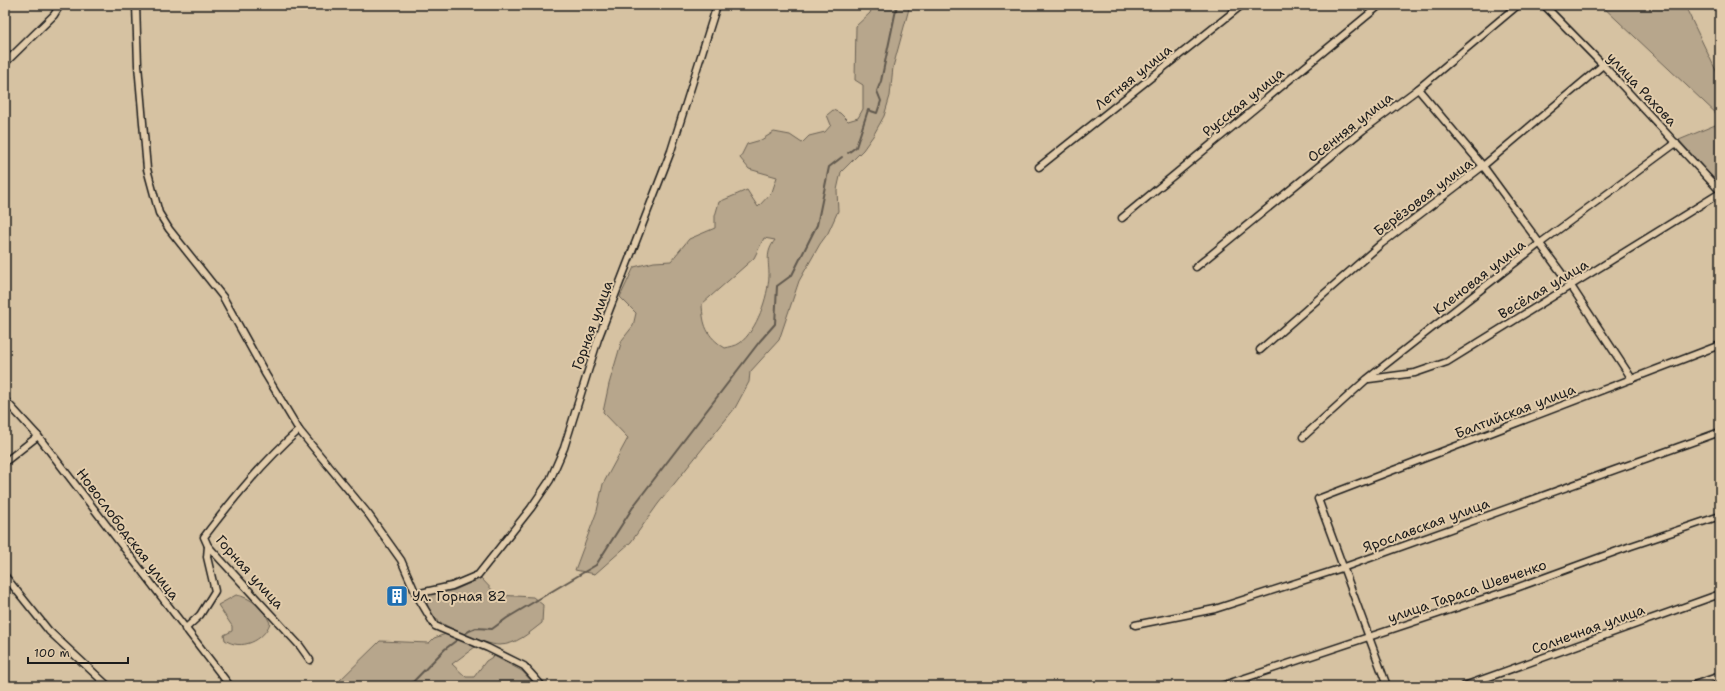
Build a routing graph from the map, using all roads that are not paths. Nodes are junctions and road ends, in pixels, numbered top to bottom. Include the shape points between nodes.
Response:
1 (60, 5) edge
2 (136, 5) edge
3 (717, 5) edge
4 (1242, 5) edge
5 (1380, 5) edge
6 (1518, 5) edge
7 (1544, 5) edge
8 (5, 63) edge
9 (1603, 65) junction
10 (1418, 89) junction
11 (1676, 143) junction
12 (1483, 166) junction
13 (1039, 167) dead end
14 (1720, 192) edge
15 (1122, 218) dead end
16 (1539, 244) junction
17 (1196, 267) dead end
18 (1571, 286) junction
19 (1720, 345) edge
20 (1260, 350) dead end
21 (1368, 379) junction
22 (1632, 379) junction
23 (5, 400) edge
24 (299, 430) junction
25 (1720, 432) edge
26 (38, 436) junction
27 (1303, 437) dead end
28 (5, 462) edge
29 (1720, 516) edge
30 (208, 546) junction
31 (1342, 568) junction
32 (5, 576) edge
33 (416, 594) junction
34 (1720, 594) edge
35 (1135, 625) dead end
36 (185, 629) junction
37 (1368, 636) junction
38 (310, 660) dead end
39 (1720, 676) edge
40 (108, 686) edge
41 (230, 686) edge
42 (542, 686) edge
43 (1221, 686) edge
44 (1387, 686) edge
45 (1464, 686) edge
46 (1691, 686) edge

1 - 8 street via 54,15
2 - 24 street via 146,169 159,213 169,230 223,297
3 - 33 street, Горная улица via 671,151 598,340 564,448 550,480 478,574 452,586
4 - 13 street, Летняя улица
5 - 15 street, Русская улица
6 - 10 street, Осенняя улица
7 - 9 street, улица Рахова
9 - 11 street, улица Рахова
9 - 12 street, Берёзовая улица
10 - 12 street
10 - 17 street, Осенняя улица via 1357,135
11 - 14 street, улица Рахова
11 - 16 street, Кленовая улица
12 - 16 street
12 - 20 street, Берёзовая улица via 1381,244
14 - 18 street, Весёлая улица
16 - 18 street
16 - 21 street, Кленовая улица
18 - 21 street, Весёлая улица via 1447,362 1415,373
18 - 22 street
19 - 22 street, Балтийская улица
21 - 27 street, Кленовая улица
22 - 31 street, Балтийская улица via 1318,498
23 - 26 street, Новослободская улица
24 - 30 street, Горная улица via 271,456 229,504 204,537
24 - 33 street via 369,515 401,560
25 - 31 street, Ярославская улица
26 - 28 street
26 - 36 street, Новослободская улица
29 - 37 street, улица Тараса Шевченко via 1516,588
30 - 36 street via 215,591 200,615
30 - 38 street, Горная улица
31 - 35 street, Ярославская улица via 1215,609
31 - 37 street
32 - 40 street via 49,631
33 - 42 street via 435,626 524,666
34 - 45 street, Солнечная улица
36 - 41 street, Новослободская улица
37 - 43 street, улица Тараса Шевченко
37 - 44 street
39 - 46 street

